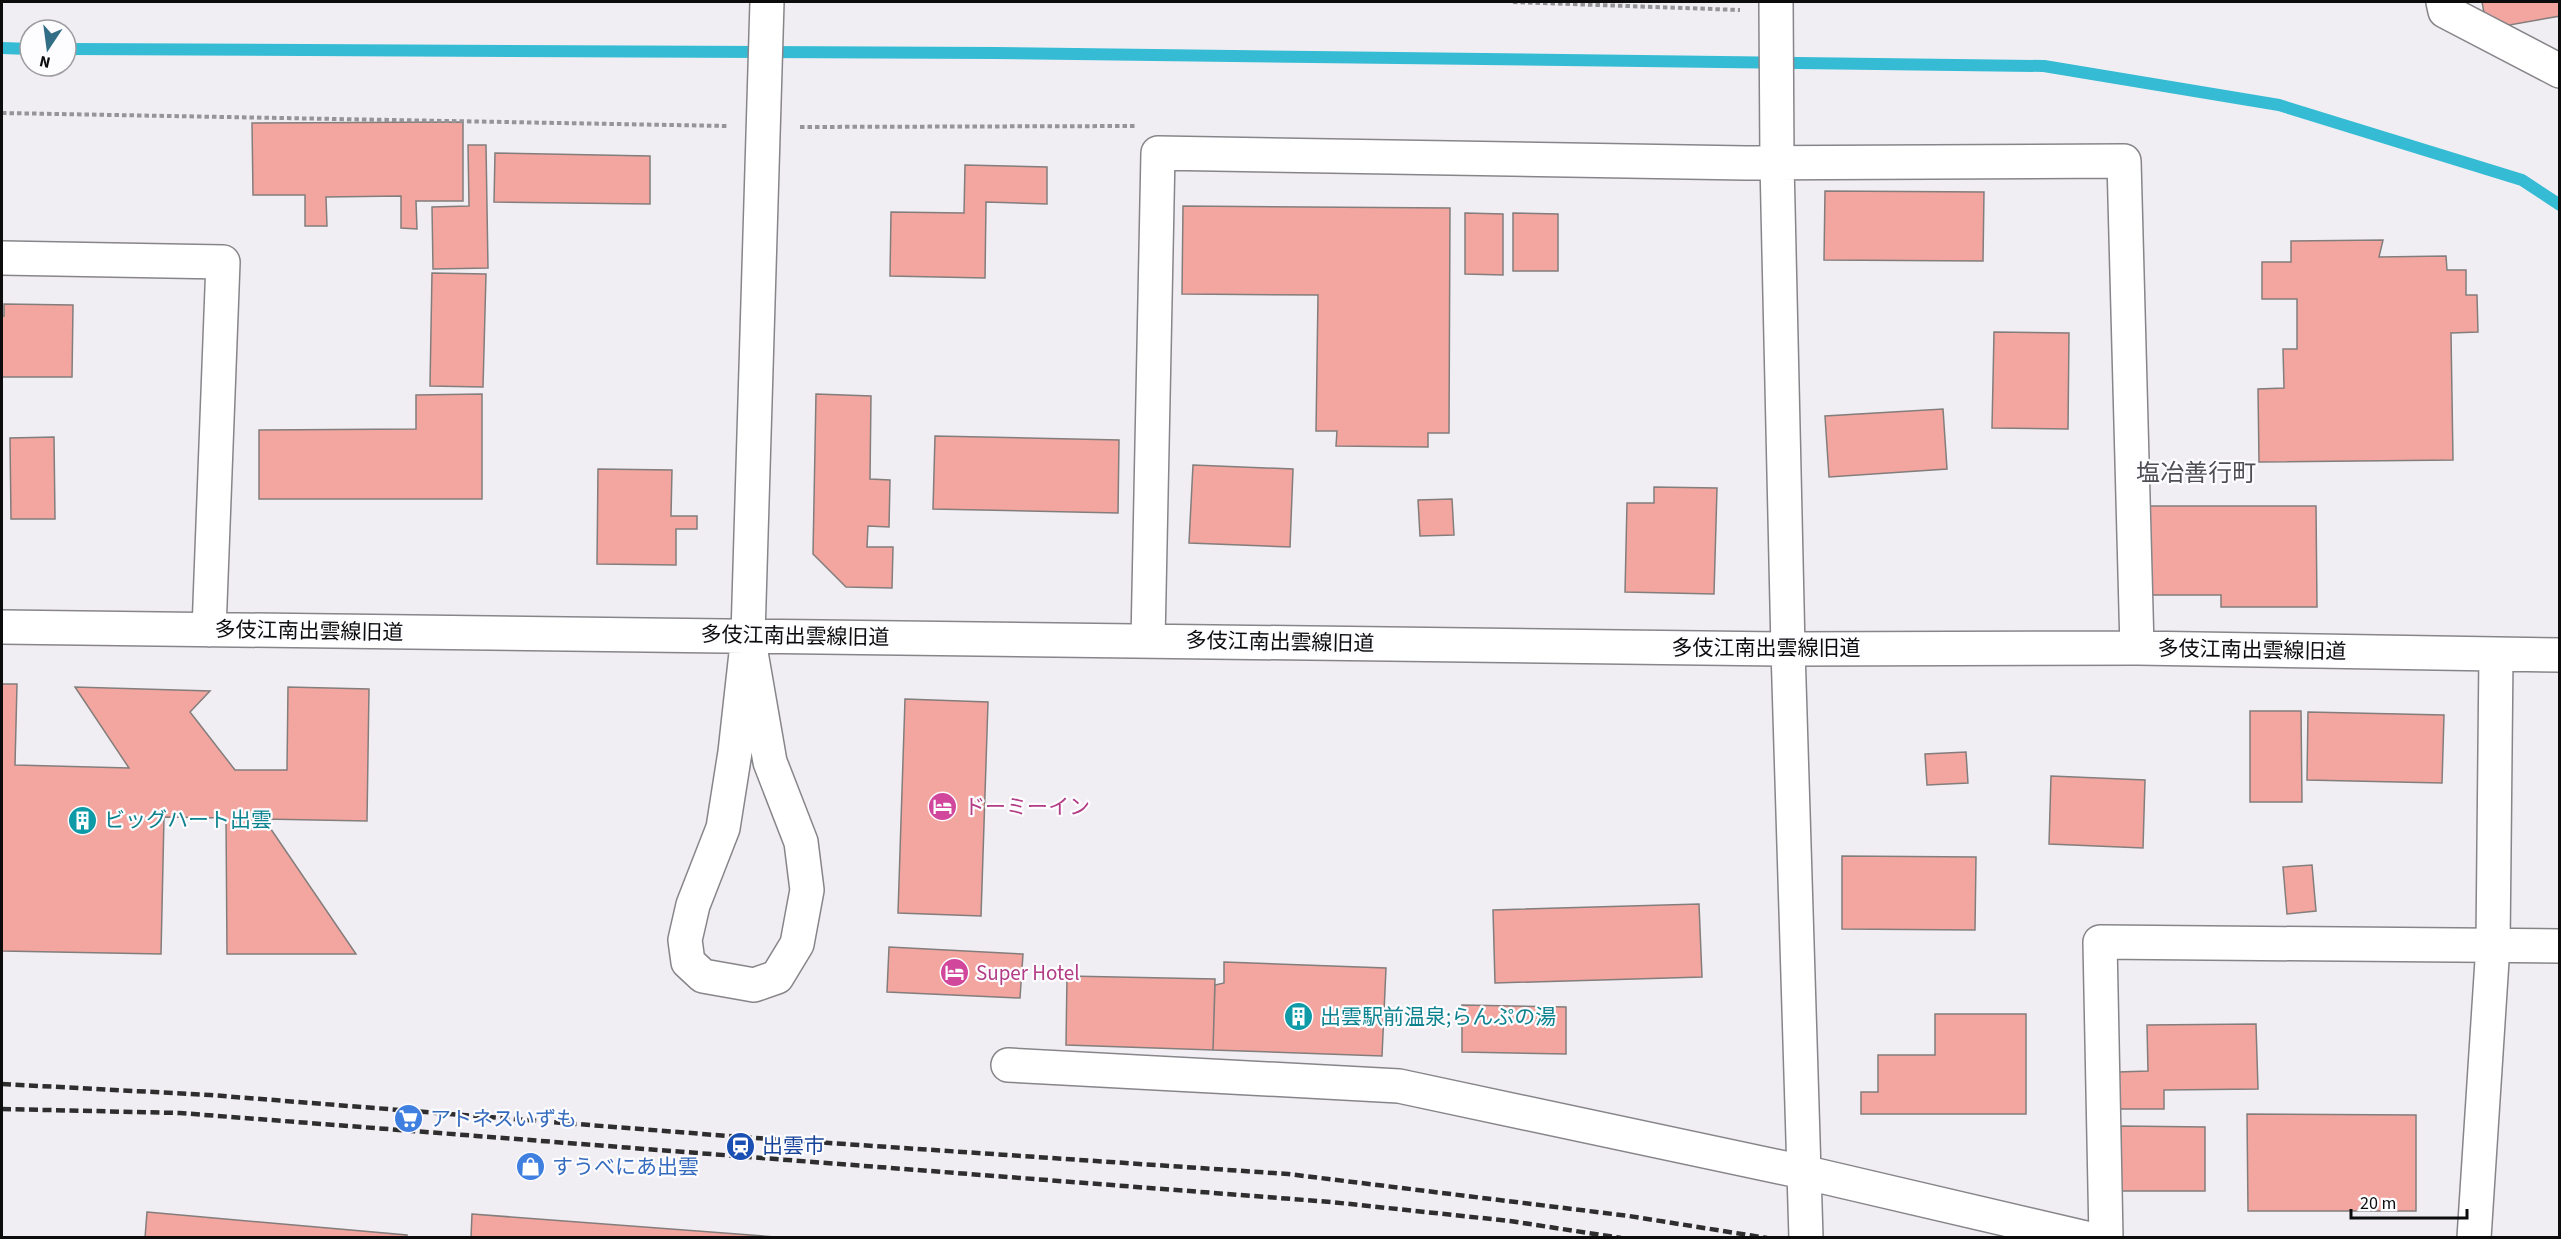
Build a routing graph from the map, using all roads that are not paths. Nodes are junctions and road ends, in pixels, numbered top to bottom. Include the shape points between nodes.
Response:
1 (2443, 2) edge
2 (766, 6) edge
3 (1776, 6) edge
4 (2559, 71) edge
5 (1777, 163) junction
6 (2, 258) edge
7 (2, 627) edge
8 (209, 630) junction
9 (748, 635) junction
10 (1148, 641) junction
11 (2137, 648) junction
12 (1788, 649) junction
13 (2496, 654) junction
14 (2559, 655) edge
15 (2493, 945) junction
16 (2559, 946) edge
17 (1008, 1065) dead end
18 (1803, 1172) junction
19 (1806, 1238) edge
20 (2086, 1238) edge
21 (2106, 1238) edge
22 (2474, 1238) edge

1 - 4 street via 2445,11
2 - 9 street
3 - 5 street
5 - 10 street via 1158,153
5 - 11 street via 2124,161
5 - 12 street
6 - 8 street via 223,262
7 - 8 street, 多伎江南出雲線旧道
8 - 9 street, 多伎江南出雲線旧道
9 - 9 street via 770,762 801,842 807,890 797,945 777,977 754,985 703,976 688,962 685,940 693,905 723,828
9 - 10 street, 多伎江南出雲線旧道
10 - 12 street, 多伎江南出雲線旧道
11 - 12 street, 多伎江南出雲線旧道
11 - 13 street, 多伎江南出雲線旧道
12 - 18 street
13 - 14 street, 多伎江南出雲線旧道
13 - 15 street
15 - 16 street
15 - 21 street via 2100,942
15 - 22 street
17 - 18 street via 1399,1086
18 - 19 street
18 - 20 street

